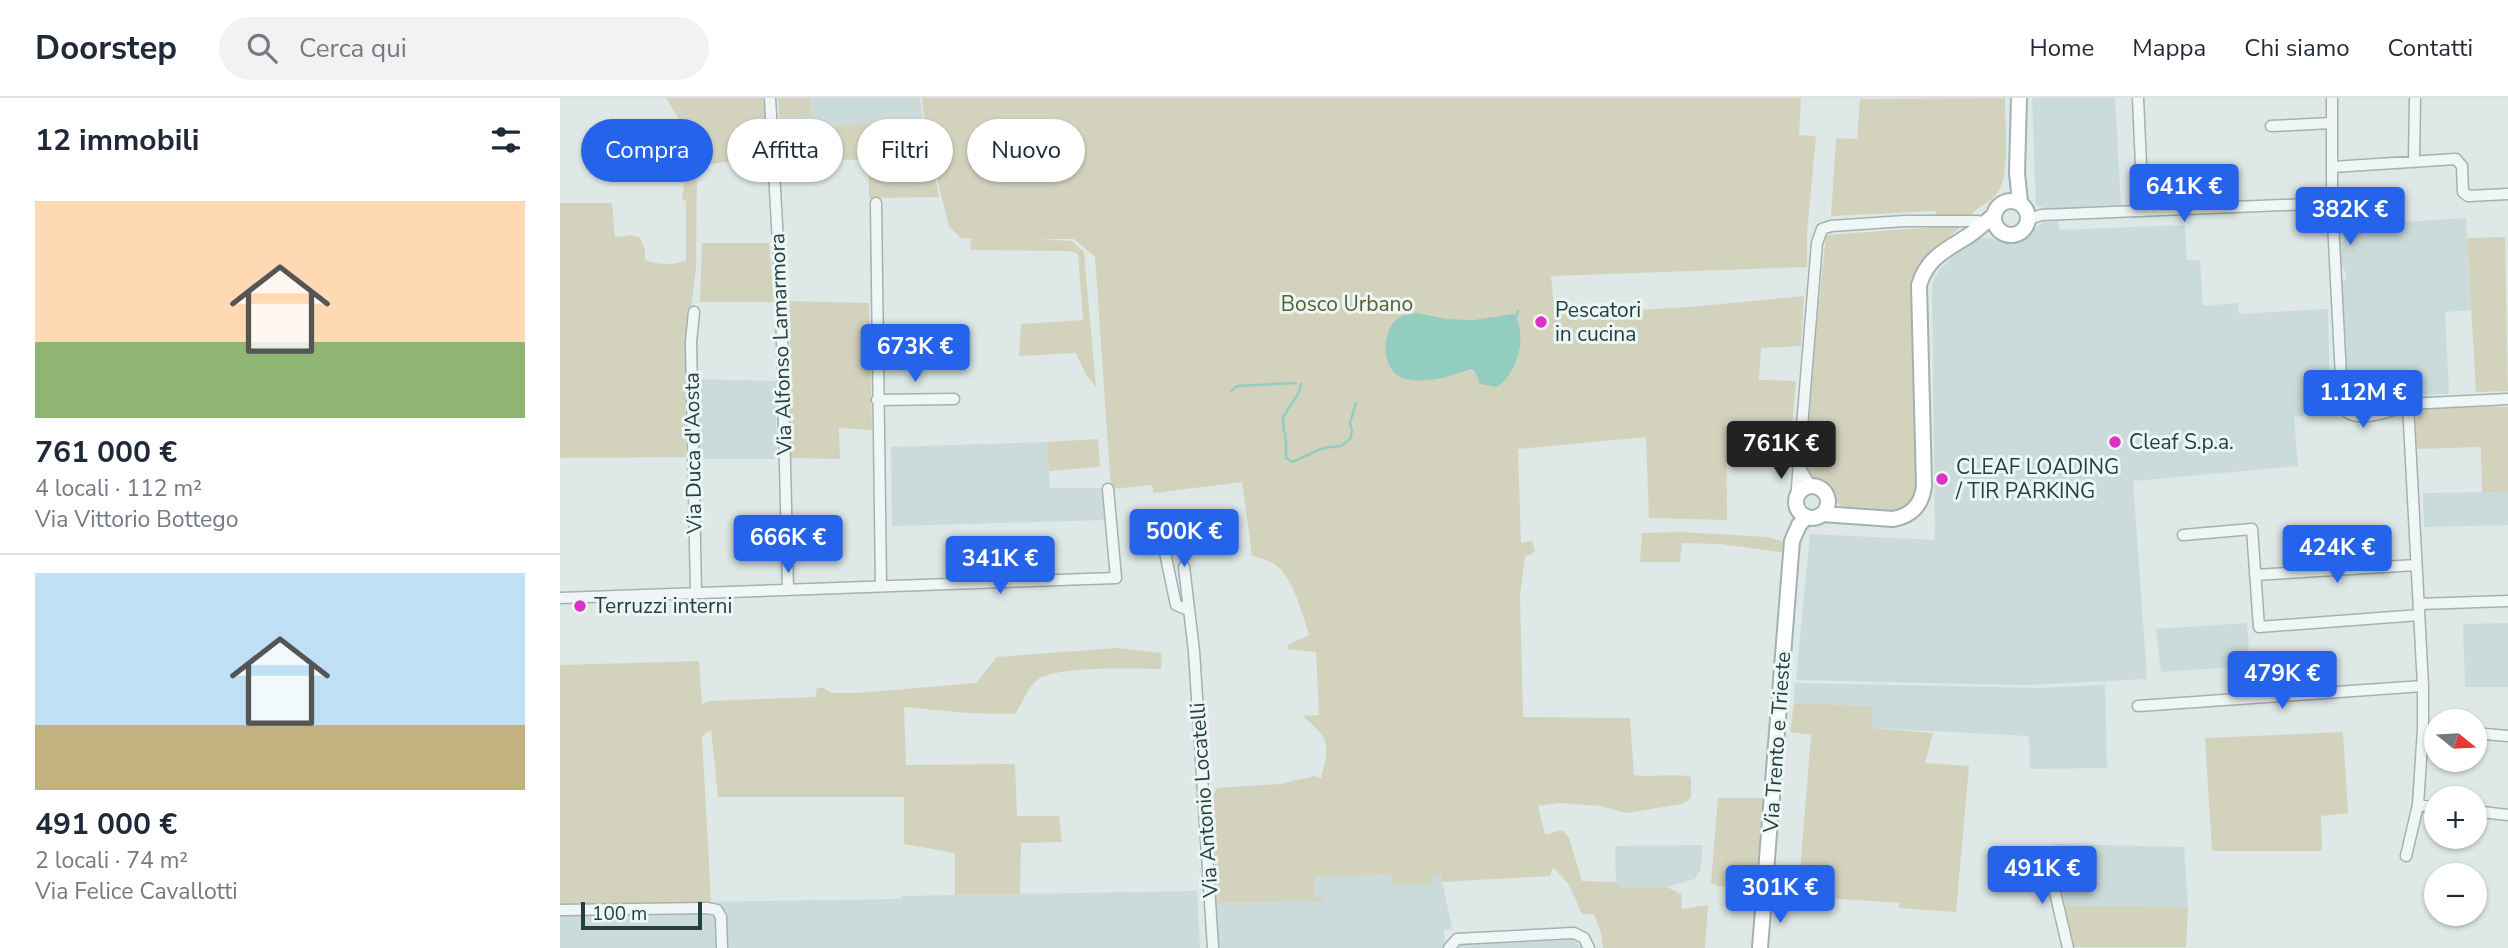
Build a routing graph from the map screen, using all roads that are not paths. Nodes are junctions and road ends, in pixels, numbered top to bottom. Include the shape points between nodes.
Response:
1 (770, 98) edge
2 (2019, 98) edge
3 (2138, 98) edge
4 (2332, 98) edge
5 (2415, 98) edge
6 (2332, 123) junction
7 (2271, 126) dead end
8 (2414, 162) junction
9 (2332, 167) junction
10 (2017, 173) junction
11 (2508, 194) edge
12 (2020, 202) junction
13 (2332, 202) junction
14 (876, 203) dead end
15 (2143, 211) junction
16 (1998, 216) junction
17 (2027, 220) junction
18 (1978, 221) dead end
19 (694, 312) dead end
20 (954, 399) dead end
21 (2508, 399) edge
22 (877, 400) junction
23 (2408, 404) junction
24 (1798, 464) junction
25 (1810, 485) junction
26 (1108, 489) dead end
27 (1799, 508) junction
28 (1825, 508) junction
29 (2183, 535) dead end
30 (1163, 543) dead end
31 (2416, 565) junction
32 (1184, 567) dead end
33 (2255, 575) junction
34 (881, 586) junction
35 (788, 590) junction
36 (696, 593) junction
37 (560, 598) edge
38 (2508, 601) edge
39 (2419, 609) junction
40 (1189, 610) junction
41 (2423, 686) junction
42 (2138, 706) dead end
43 (2423, 729) joint
44 (2487, 734) edge
45 (2508, 736) edge
46 (2418, 805) junction
47 (2424, 806) edge
48 (2487, 813) edge
49 (2508, 815) edge
50 (2406, 856) dead end
51 (2047, 858) dead end
52 (560, 910) edge
53 (722, 948) edge
54 (1213, 948) edge
55 (1449, 948) edge
56 (1589, 948) edge
57 (1760, 948) edge
58 (2068, 948) edge

1 - 35 street, Via Alfonso Lamarmora via 781,299
2 - 10 street
3 - 15 street
4 - 6 street
5 - 8 street
6 - 7 street
6 - 9 street
8 - 9 street
8 - 11 street via 2456,159 2462,166 2463,192 2468,196
9 - 13 street
10 - 12 street
10 - 16 street
12 - 16 street via 2009,201
12 - 17 street
13 - 15 street
13 - 23 street via 2342,396 2354,403
14 - 22 street
15 - 17 street via 2041,215
16 - 17 street via 2006,234 2016,233
16 - 28 street via 1936,256 1919,285 1921,500 1898,519 1874,520
18 - 24 street via 1905,221 1822,229 1817,243
19 - 36 street, Via Duca d'Aosta
20 - 22 street
21 - 23 street
22 - 34 street
23 - 31 street
24 - 25 street
24 - 27 street
25 - 27 street via 1799,492
25 - 28 street via 1822,490
26 - 34 street via 1116,578
27 - 28 street via 1813,518
27 - 57 street, Via Trento e Trieste
29 - 33 street via 2252,529
30 - 40 street via 1176,605
31 - 33 street
31 - 39 street
32 - 40 street, Via Antonio Locatelli
33 - 39 street via 2259,627
34 - 35 street
35 - 36 street
36 - 37 street
38 - 39 street
39 - 41 street
40 - 54 street, Via Antonio Locatelli
41 - 42 street
41 - 43 street
43 - 46 street
44 - 45 street
46 - 47 street
46 - 50 street
48 - 49 street
51 - 58 street
52 - 53 street via 716,910 721,917
55 - 56 street via 1457,939 1574,933 1584,938

